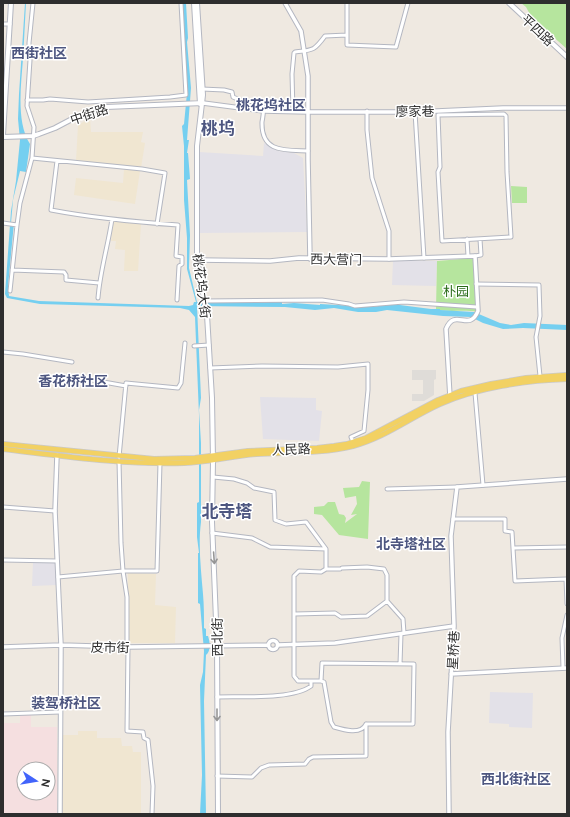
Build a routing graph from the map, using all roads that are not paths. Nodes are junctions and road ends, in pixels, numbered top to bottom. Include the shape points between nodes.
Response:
1 (11, 3) edge
2 (33, 3) edge
3 (181, 3) edge
4 (194, 3) edge
5 (197, 3) edge
6 (285, 3) edge
7 (347, 3) edge
8 (408, 3) edge
9 (509, 3) edge
10 (3, 24) edge
11 (10, 24) junction
12 (347, 34) junction
13 (305, 51) junction
14 (567, 57) edge
15 (202, 89) junction
16 (27, 100) junction
17 (201, 103) junction
18 (567, 108) edge
19 (264, 111) junction
20 (293, 111) junction
21 (367, 111) junction
22 (308, 112) junction
23 (415, 112) junction
24 (3, 136) edge
25 (31, 136) junction
26 (308, 151) junction
27 (32, 158) junction
28 (57, 161) junction
29 (112, 219) junction
30 (3, 223) edge
31 (157, 224) junction
32 (16, 225) junction
33 (467, 239) junction
34 (480, 239) junction
35 (468, 256) junction
36 (475, 256) junction
37 (424, 258) junction
38 (310, 259) junction
39 (389, 259) junction
40 (198, 260) junction
41 (12, 270) junction
42 (99, 283) junction
43 (476, 284) junction
44 (10, 291) dead end
45 (98, 298) dead end
46 (178, 300) dead end
47 (204, 303) junction
48 (478, 309) junction
49 (185, 343) dead end
50 (209, 345) junction
51 (194, 346) dead end
52 (3, 352) edge
53 (72, 362) dead end
54 (210, 368) junction
55 (567, 375) edge
56 (70, 376) dead end
57 (540, 376) junction
58 (567, 379) edge
59 (126, 386) junction
60 (475, 393) junction
61 (450, 398) junction
62 (3, 444) edge
63 (354, 444) junction
64 (3, 449) edge
65 (57, 455) junction
66 (213, 458) junction
67 (119, 459) junction
68 (195, 460) junction
69 (160, 463) junction
70 (213, 477) junction
71 (567, 479) edge
72 (483, 485) junction
73 (457, 487) junction
74 (387, 488) dead end
75 (3, 508) edge
76 (55, 511) junction
77 (453, 519) junction
78 (212, 533) junction
79 (567, 547) edge
80 (326, 548) junction
81 (514, 548) junction
82 (3, 560) edge
83 (57, 561) junction
84 (326, 569) junction
85 (123, 571) junction
86 (58, 577) junction
87 (387, 601) junction
88 (567, 604) edge
89 (295, 614) junction
90 (567, 615) edge
91 (454, 626) junction
92 (403, 633) junction
93 (61, 645) junction
94 (217, 645) junction
95 (268, 645) junction
96 (278, 645) junction
97 (294, 645) junction
98 (3, 647) edge
99 (127, 647) junction
100 (400, 664) junction
101 (565, 668) edge
102 (451, 674) junction
103 (311, 681) junction
104 (321, 681) junction
105 (217, 696) junction
106 (60, 712) junction
107 (3, 714) edge
108 (366, 724) junction
109 (217, 776) junction
110 (60, 814) edge
111 (152, 814) edge
112 (218, 814) edge
113 (449, 814) edge

1 - 11 main road
2 - 16 street
3 - 16 street via 186,95 88,102
4 - 17 main road, 桃花坞大街
5 - 15 main road, 桃花坞大街
6 - 13 street via 301,31
7 - 12 street
8 - 12 street via 396,47 347,45
9 - 14 main road, 平四路
10 - 11 street
11 - 24 main road
12 - 13 street via 325,36 317,47
13 - 20 street via 295,52 293,55
13 - 22 street
15 - 17 main road, 桃花坞大街
15 - 19 street via 232,92 234,97 240,100 262,103
16 - 25 street via 34,127
17 - 19 street, 廖家巷
17 - 25 main road, 中街路 via 106,107
17 - 40 main road, 桃花坞大街 via 197,152
18 - 23 street, 廖家巷
19 - 20 street, 廖家巷
19 - 26 street via 262,130 268,143 279,150
20 - 22 street, 廖家巷
21 - 22 street, 廖家巷
21 - 23 street, 廖家巷
21 - 39 street via 372,178 390,231
22 - 26 street
23 - 37 street
24 - 25 main road, 中街路
25 - 27 street
26 - 38 street
27 - 28 street
27 - 32 street
28 - 29 street via 51,210
28 - 31 street via 165,173
29 - 31 street
29 - 42 street
30 - 32 street
31 - 46 street via 178,225 176,256 182,256 182,264 179,266
32 - 41 street
33 - 34 street
33 - 34 street via 442,241 438,115 506,116 511,237
33 - 35 street
34 - 36 street via 481,255
35 - 36 street, 西大营门
35 - 37 street, 西大营门
36 - 43 street
37 - 39 street, 西大营门
38 - 39 street, 西大营门
38 - 40 street, 西大营门 via 270,262
40 - 47 main road, 桃花坞大街
41 - 42 street via 64,272 66,280
41 - 44 street
42 - 45 street
43 - 48 street
43 - 57 street via 539,285 540,316 536,336
47 - 48 street via 322,300 355,306 404,302
47 - 50 main road, 桃花坞大街
48 - 61 street via 472,321 454,320 448,323 446,329
49 - 59 street via 181,383 178,388 126,383
50 - 51 street
50 - 54 main road, 桃花坞大街
52 - 53 street
54 - 63 street via 338,367 368,364 364,431 351,437
54 - 66 main road, 桃花坞大街
55 - 57 main road, 人民路
56 - 59 street
57 - 61 main road, 人民路 via 491,384 461,392
58 - 60 main road, 人民路 via 526,383
59 - 67 street
60 - 61 main road, 人民路
60 - 72 street
61 - 63 main road, 人民路 via 434,403
62 - 67 main road, 人民路
63 - 66 main road, 人民路 via 248,451
64 - 65 main road, 人民路
65 - 67 main road, 人民路
65 - 76 street
66 - 68 main road, 人民路
66 - 70 main road, 西北街
67 - 68 main road, 人民路
67 - 69 main road, 人民路
67 - 85 street
68 - 69 main road, 人民路
69 - 85 street via 157,571
70 - 78 main road, 西北街
70 - 80 street via 234,479 254,488 274,492 275,520 286,524 306,522
71 - 72 street
72 - 73 street
73 - 74 street
73 - 77 street, 星桥巷
75 - 76 street
76 - 83 street
77 - 81 street via 505,519 505,531 512,532
77 - 91 street, 星桥巷 via 451,536
78 - 80 street via 252,538 270,547
78 -> 94 main road, 西北街
79 - 81 street
80 - 84 street
81 - 88 street via 515,581 566,579
82 - 83 street
83 - 86 street
84 - 87 street via 384,569 387,575
84 - 89 street via 321,572 299,571 295,574
85 - 86 street
85 - 99 street via 127,597
86 - 93 street
87 - 89 street via 367,616 341,617 336,613
87 - 92 street via 403,619
89 - 97 street
90 - 101 street via 562,638
91 - 92 street
91 - 102 street, 星桥巷
92 - 97 street via 335,643
92 - 100 street
93 - 98 street, 皮市街
93 - 99 street, 皮市街
93 - 106 street
94 - 95 street, 皮市街
94 - 99 street, 皮市街
94 - 105 main road, 西北街
95 - 96 street via 273,650
95 - 96 street via 273,640
96 - 97 street
97 - 103 street via 295,677 298,681
99 - 111 street via 127,731 143,732 144,738 148,740 153,786
100 - 104 street via 322,664
100 - 108 street via 414,664 414,724
101 - 102 street
102 - 113 street, 星桥巷 via 448,732
103 - 104 street
103 - 105 street via 311,686 306,690 284,696
104 - 108 street via 325,684 333,726 359,730
105 -> 109 main road, 西北街
106 - 107 street
106 - 110 street
108 - 109 street via 366,756 313,756 305,764 265,766 252,777
109 - 112 main road, 西北街

